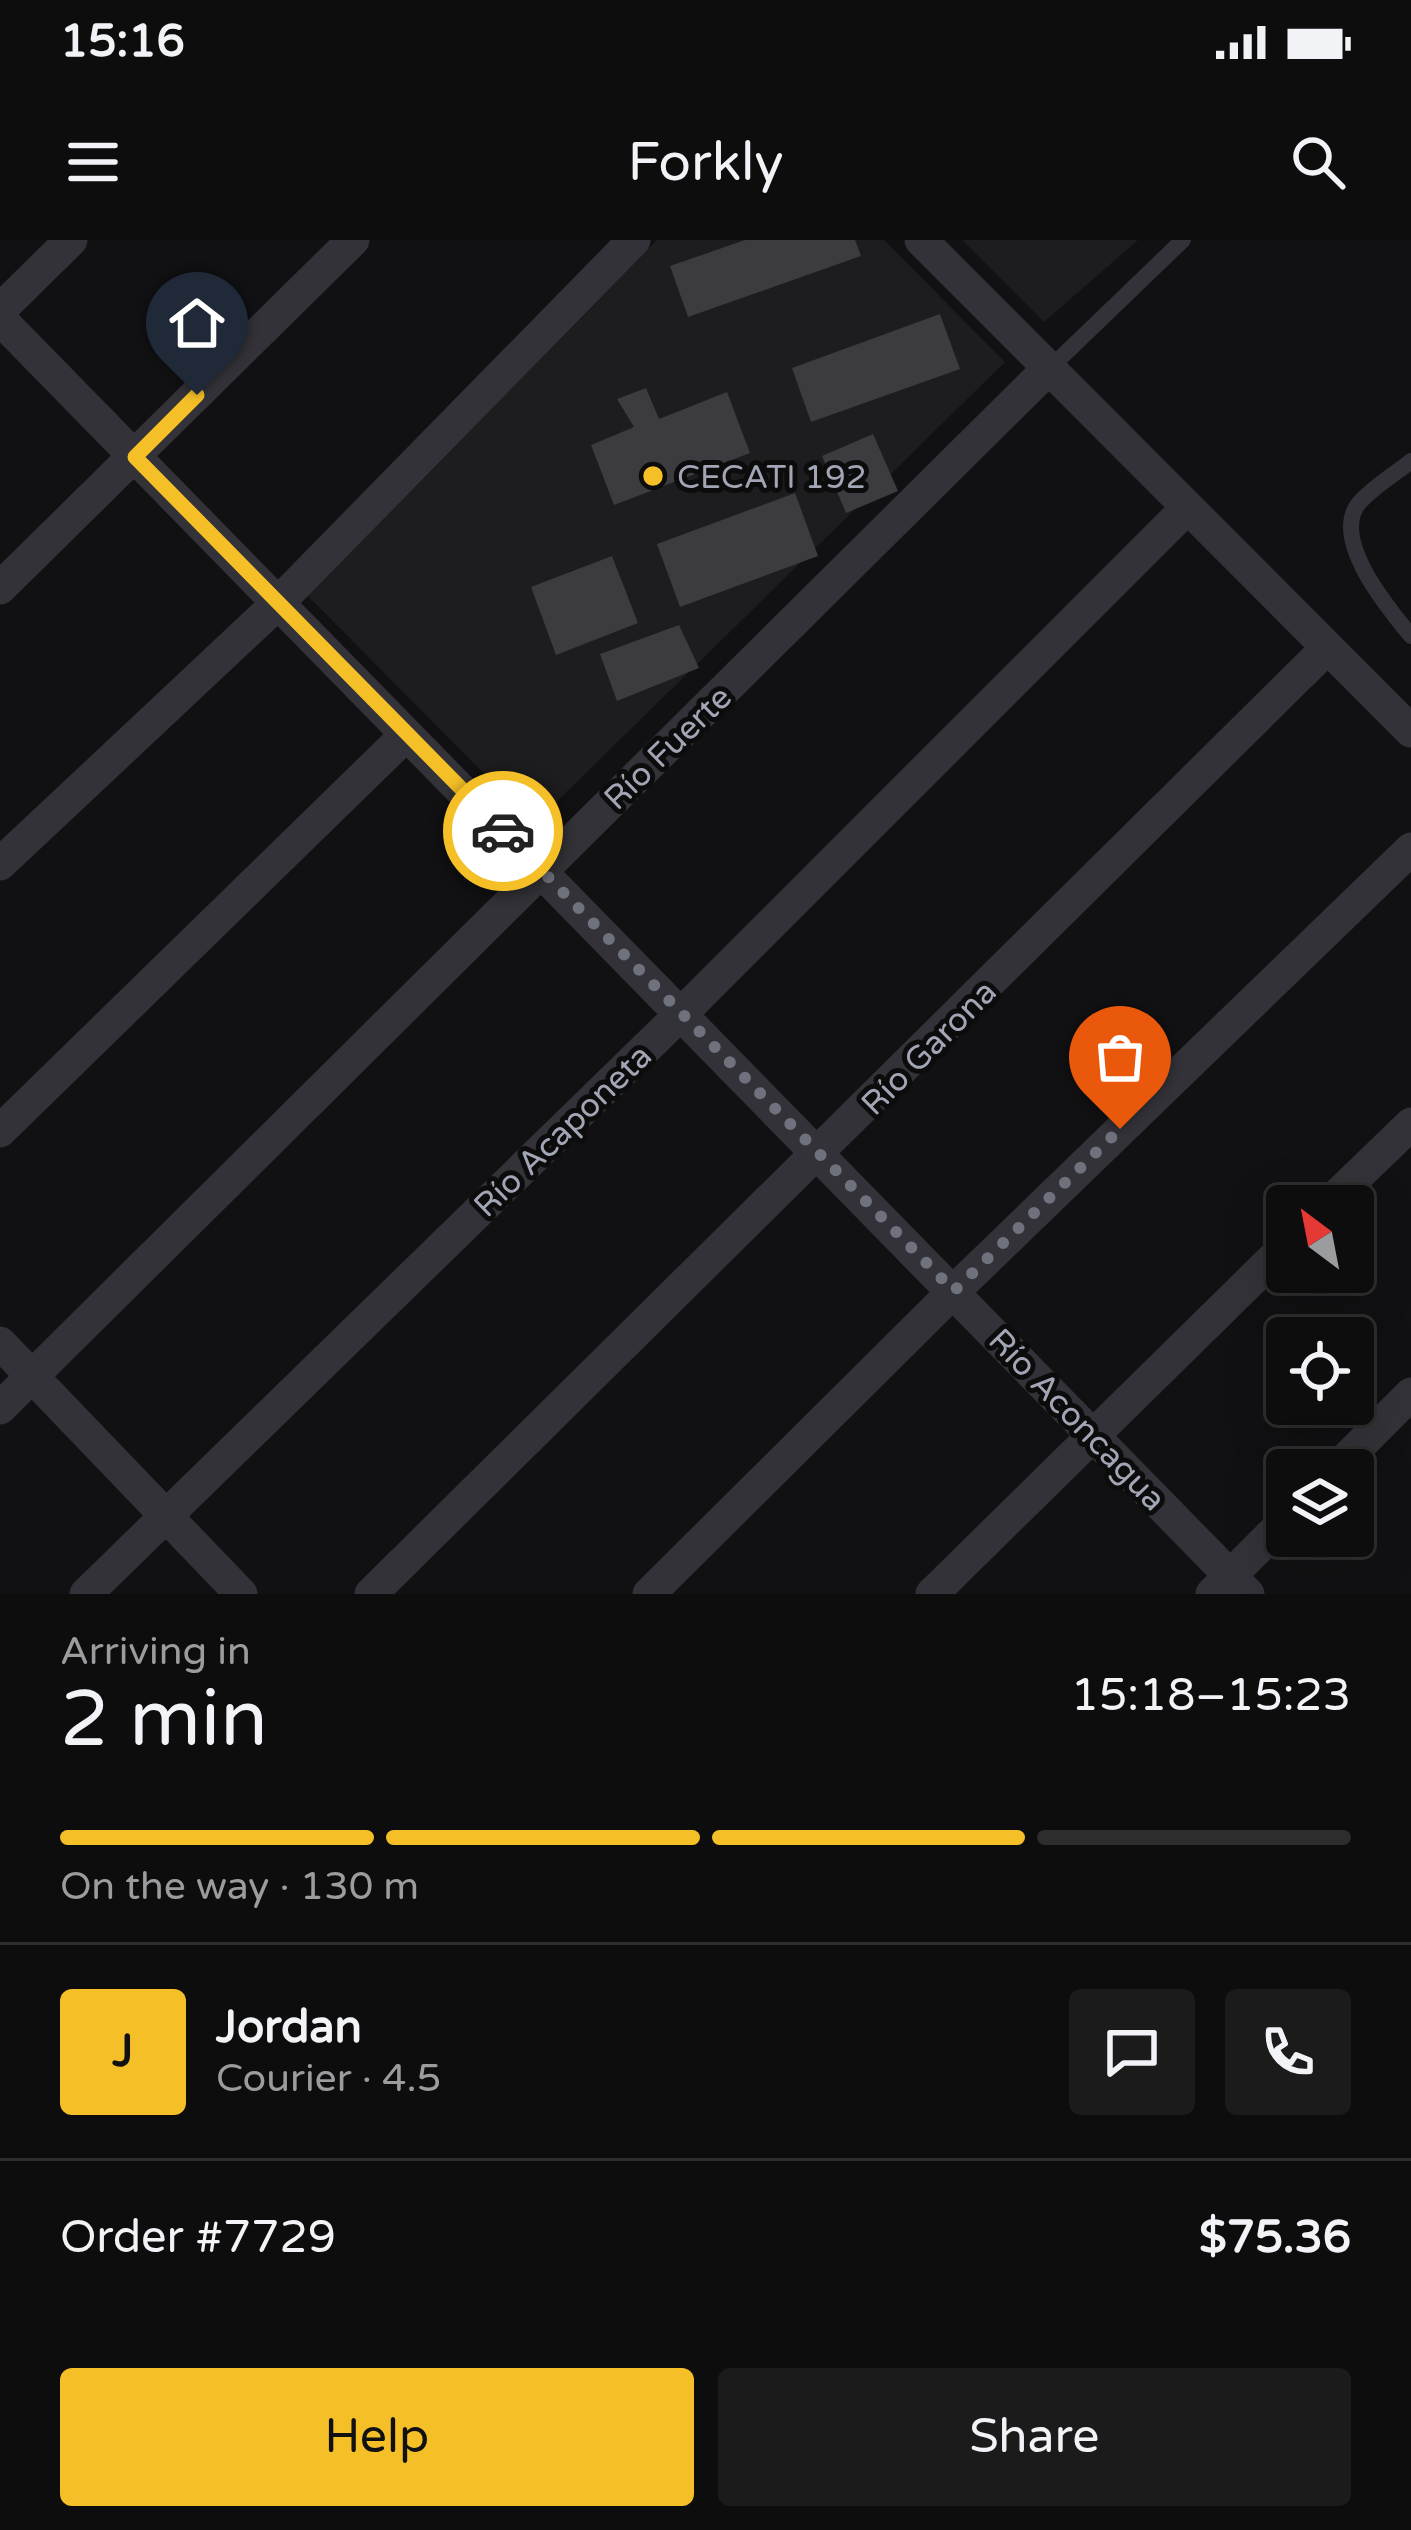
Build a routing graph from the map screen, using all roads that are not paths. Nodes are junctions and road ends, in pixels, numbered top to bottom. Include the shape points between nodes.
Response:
1 (71, 240) edge
2 (353, 240) edge
3 (634, 240) edge
4 (921, 240) edge
5 (1183, 240) edge
6 (0, 310) edge
7 (0, 319) edge
8 (1047, 370) junction
9 (135, 457) junction
10 (1411, 461) edge
11 (1187, 508) junction
12 (0, 588) edge
13 (277, 604) junction
14 (1411, 636) edge
15 (1327, 648) junction
16 (1411, 730) edge
17 (406, 735) junction
18 (1411, 849) edge
19 (0, 864) edge
20 (542, 870) junction
21 (681, 1014) junction
22 (1411, 1124) edge
23 (0, 1131) edge
24 (820, 1154) junction
25 (1348, 1185) edge
26 (1266, 1266) edge
27 (954, 1291) junction
28 (0, 1343) edge
29 (33, 1376) junction
30 (1411, 1394) edge
31 (0, 1408) edge
32 (1094, 1435) junction
33 (1356, 1449) edge
34 (166, 1516) junction
35 (1266, 1544) edge
36 (1230, 1588) edge
37 (86, 1594) edge
38 (241, 1594) edge
39 (371, 1594) edge
40 (649, 1594) edge
41 (932, 1594) edge

1 - 6 street
2 - 9 street
3 - 13 street
4 - 8 street
5 - 8 lane, Río Fuerte
7 - 9 street, Río Aconcagua
8 - 11 street
8 - 20 street, Río Fuerte
9 - 12 street
9 - 13 street, Río Aconcagua
10 - 14 lane via 1356,506 1350,533 1358,561
11 - 15 street
11 - 21 street, Río Acaponeta
13 - 17 street, Río Aconcagua
13 - 19 street
15 - 16 street
15 - 24 street, Río Garona
17 - 20 street, Río Aconcagua
17 - 23 street
18 - 27 street
20 - 21 street, Río Aconcagua
20 - 29 street, Río Fuerte
21 - 24 street, Río Aconcagua
21 - 34 street, Río Acaponeta
22 - 25 street
24 - 27 street, Río Aconcagua
24 - 39 street, Río Garona
26 - 32 street
27 - 32 street, Río Aconcagua
27 - 40 street
28 - 29 street
29 - 31 street, Río Fuerte
29 - 34 street
30 - 33 street
32 - 36 street, Río Aconcagua
32 - 41 street
34 - 37 street, Río Acaponeta
34 - 38 street
35 - 36 street

